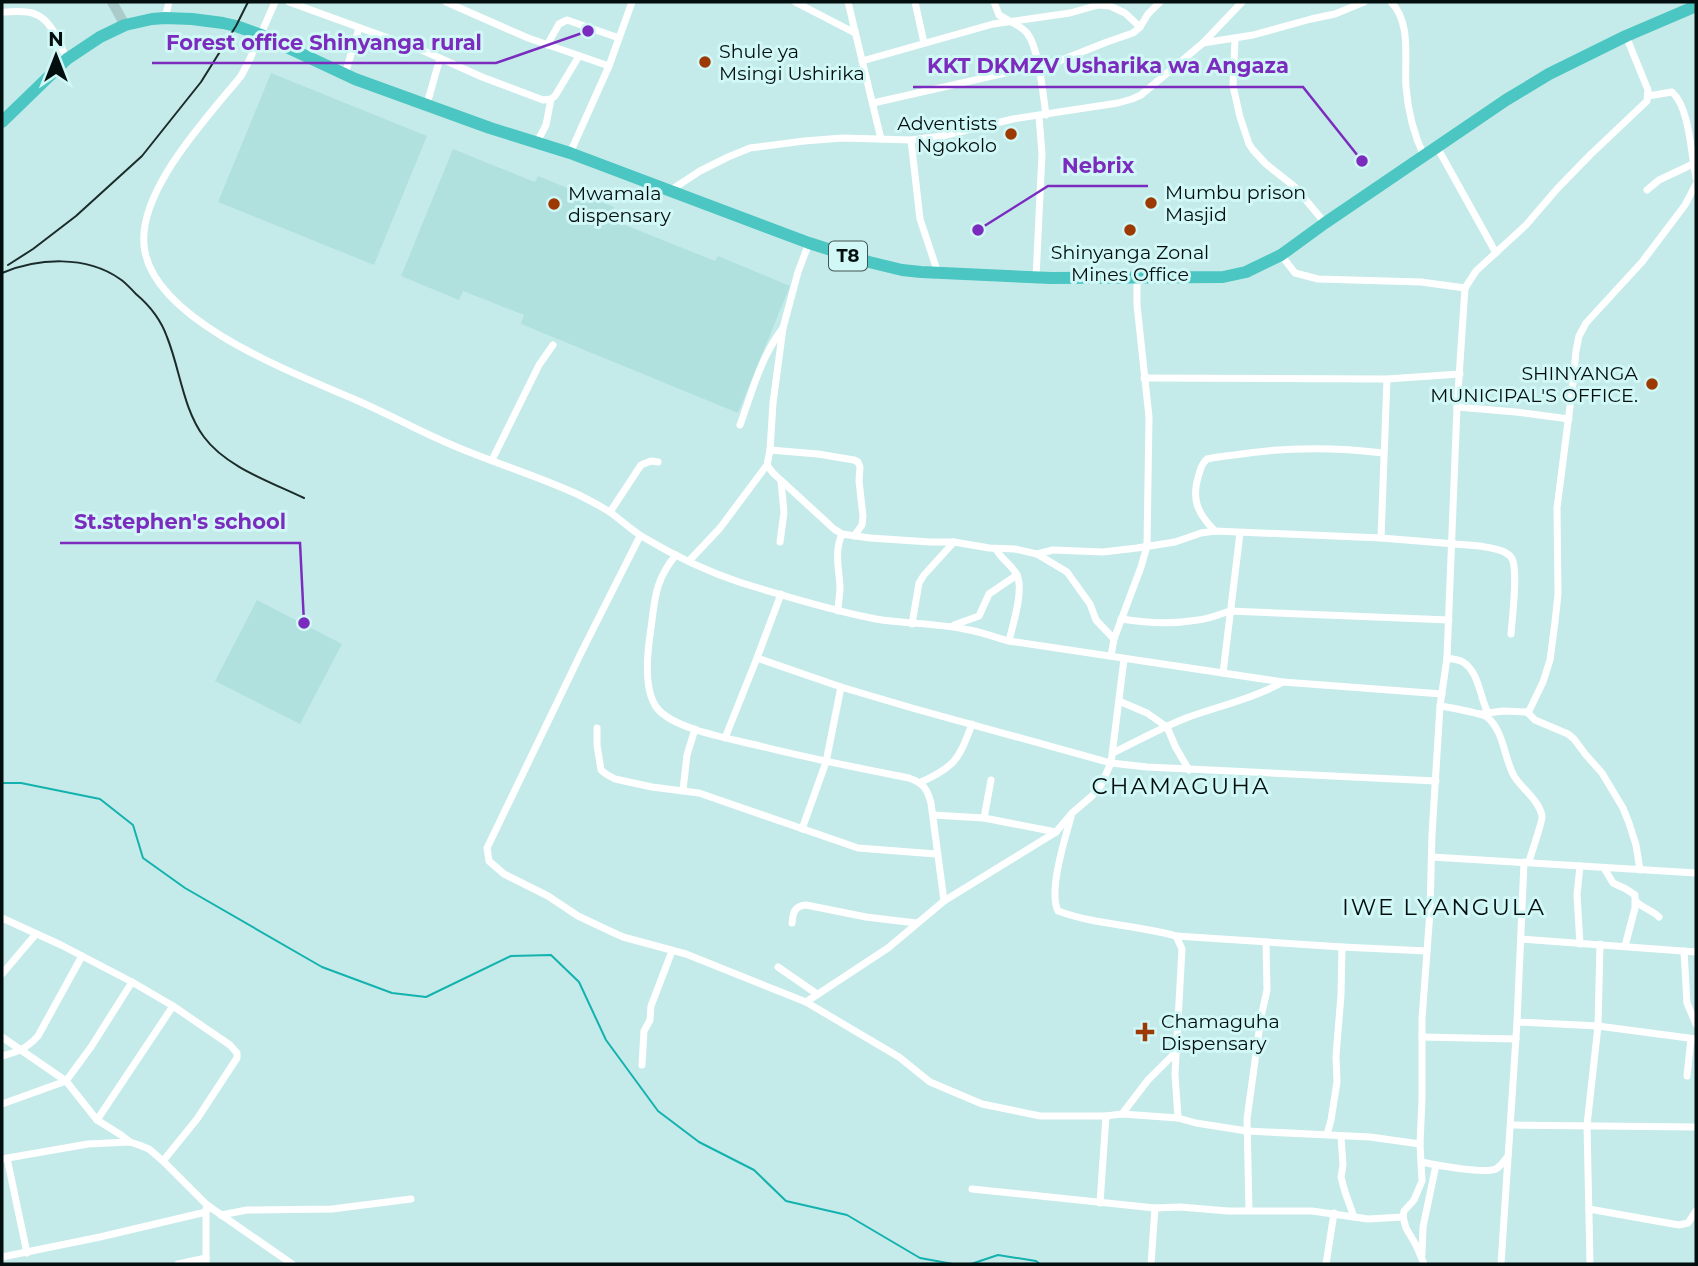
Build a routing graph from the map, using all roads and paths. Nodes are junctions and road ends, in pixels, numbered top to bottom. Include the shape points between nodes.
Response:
1 (112, 2) edge
2 (169, 2) edge
3 (275, 2) edge
4 (289, 2) edge
5 (632, 2) edge
6 (795, 2) edge
7 (848, 2) edge
8 (915, 2) edge
9 (994, 2) edge
10 (1160, 2) edge
11 (1242, 2) edge
12 (1364, 2) edge
13 (1391, 2) edge
14 (451, 3) edge
15 (1696, 6) edge
16 (2, 12) edge
17 (165, 18) junction
18 (1012, 22) junction
19 (125, 25) junction
20 (1140, 27) junction
21 (359, 28) junction
22 (855, 33) junction
23 (261, 35) junction
24 (1626, 36) junction
25 (619, 38) junction
26 (1235, 39) junction
27 (924, 43) junction
28 (1203, 43) junction
29 (547, 45) junction
30 (579, 57) junction
31 (440, 58) junction
32 (67, 59) junction
33 (862, 61) junction
34 (609, 66) junction
35 (1038, 66) junction
36 (345, 74) junction
37 (1648, 96) junction
38 (551, 99) junction
39 (873, 103) junction
40 (427, 104) junction
41 (1042, 115) junction
42 (2, 122) edge
43 (881, 139) junction
44 (911, 140) junction
45 (537, 142) junction
46 (1437, 147) junction
47 (570, 153) junction
48 (1424, 156) junction
49 (1693, 164) junction
50 (1696, 178) edge
51 (1696, 184) edge
52 (671, 190) junction
53 (1647, 190) dead end
54 (1325, 223) junction
55 (809, 243) junction
56 (1496, 253) junction
57 (1281, 256) junction
58 (938, 273) junction
59 (1036, 278) junction
60 (1137, 279) junction
61 (1465, 288) junction
62 (783, 328) junction
63 (553, 345) dead end
64 (1460, 374) junction
65 (1144, 378) junction
66 (1387, 379) junction
67 (1457, 407) junction
68 (1569, 419) junction
69 (740, 425) dead end
70 (770, 450) junction
71 (1384, 453) junction
72 (492, 460) junction
73 (658, 462) dead end
74 (767, 465) junction
75 (781, 481) junction
76 (610, 512) junction
77 (1215, 531) junction
78 (1240, 533) junction
79 (842, 534) junction
80 (640, 536) junction
81 (854, 536) junction
82 (1381, 538) junction
83 (954, 541) junction
84 (780, 542) dead end
85 (1452, 544) junction
86 (1147, 546) junction
87 (996, 549) junction
88 (1056, 550) junction
89 (1037, 554) junction
90 (676, 555) junction
91 (689, 561) junction
92 (1065, 570) junction
93 (1017, 575) junction
94 (781, 594) junction
95 (838, 611) junction
96 (1230, 611) junction
97 (1121, 619) junction
98 (1449, 620) junction
99 (912, 624) junction
100 (946, 626) junction
101 (1511, 634) dead end
102 (1114, 639) junction
103 (1009, 641) junction
104 (1111, 656) junction
105 (1447, 657) junction
106 (757, 658) junction
107 (1124, 659) junction
108 (1223, 673) junction
109 (1283, 682) junction
110 (841, 687) junction
111 (1441, 694) junction
112 (1119, 701) junction
113 (1440, 706) junction
114 (1527, 712) junction
115 (1484, 713) junction
116 (972, 724) junction
117 (1167, 727) junction
118 (597, 728) dead end
119 (695, 729) junction
120 (725, 738) junction
121 (1113, 752) junction
122 (826, 762) junction
123 (1111, 763) junction
124 (1189, 770) junction
125 (991, 780) dead end
126 (1436, 781) junction
127 (921, 782) junction
128 (683, 790) junction
129 (1072, 813) junction
130 (933, 814) junction
131 (984, 818) junction
132 (802, 829) junction
133 (1056, 832) junction
134 (936, 854) junction
135 (1432, 857) junction
136 (1527, 862) junction
137 (1580, 866) junction
138 (1604, 868) junction
139 (1640, 870) junction
140 (1696, 873) edge
141 (944, 901) junction
142 (1636, 901) junction
143 (1659, 917) dead end
144 (2, 918) edge
145 (792, 923) dead end
146 (916, 923) junction
147 (36, 934) junction
148 (1176, 936) junction
149 (1521, 939) junction
150 (1266, 943) junction
151 (1580, 944) junction
152 (1600, 944) junction
153 (1626, 946) junction
154 (1342, 947) junction
155 (672, 951) junction
156 (1427, 951) junction
157 (1684, 951) junction
158 (1696, 952) edge
159 (82, 956) junction
160 (778, 967) dead end
161 (2, 974) edge
162 (132, 982) junction
163 (817, 993) junction
164 (806, 1002) junction
165 (173, 1006) junction
166 (1517, 1022) junction
167 (1696, 1024) edge
168 (1598, 1026) junction
169 (2, 1037) edge
170 (1422, 1037) junction
171 (1516, 1039) junction
172 (1693, 1039) edge
173 (22, 1051) junction
174 (1176, 1052) junction
175 (2, 1056) edge
176 (642, 1065) dead end
177 (1687, 1076) dead end
178 (66, 1081) junction
179 (2, 1104) edge
180 (1122, 1114) junction
181 (1106, 1116) junction
182 (1178, 1118) junction
183 (97, 1120) junction
184 (1511, 1125) junction
185 (1587, 1125) junction
186 (1696, 1127) edge
187 (1247, 1132) junction
188 (1327, 1134) junction
189 (1341, 1137) junction
190 (130, 1142) junction
191 (1420, 1144) junction
192 (1508, 1155) junction
193 (4, 1159) edge
194 (163, 1161) junction
195 (1421, 1162) junction
196 (1436, 1165) junction
197 (1496, 1169) junction
198 (1507, 1187) junction
199 (972, 1189) dead end
200 (411, 1199) dead end
201 (1100, 1203) junction
202 (206, 1208) junction
203 (1155, 1208) junction
204 (1590, 1209) junction
205 (1249, 1210) junction
206 (1696, 1211) edge
207 (1334, 1213) junction
208 (221, 1214) junction
209 (1354, 1217) junction
210 (1404, 1217) junction
211 (27, 1253) junction
212 (2, 1257) edge
213 (206, 1261) edge
214 (1422, 1261) edge
215 (178, 1264) edge
216 (292, 1264) edge
217 (1151, 1264) edge
218 (1326, 1264) edge
219 (1501, 1264) edge
220 (1590, 1264) edge

1 - 19 street
2 - 17 street
3 - 23 street
4 - 21 street
5 - 25 street
6 - 22 street
7 - 22 street
8 - 27 street
9 - 18 street via 999,15
10 - 20 street
11 - 28 street
12 - 26 street via 1335,14
13 - 48 street via 1400,14 1411,122
14 - 29 street
15 - 24 highway, T8
16 - 32 street via 41,17
17 - 19 highway, T8
17 - 23 highway, T8 via 223,23
18 - 20 street via 1098,5 1125,13
18 - 27 street
18 - 35 street via 1030,38
19 - 32 highway, T8
20 - 35 street
21 - 31 street
21 - 36 street
22 - 33 street
23 - 36 highway, T8
23 - 72 street via 241,75 156,192 144,235 152,271 174,300 231,343
24 - 37 street
24 - 46 highway, T8 via 1549,74
25 - 29 street via 566,20
25 - 34 street
26 - 28 street
26 - 54 street via 1233,86 1249,144
27 - 33 street
28 - 41 street via 1132,99
29 - 30 street
30 - 34 street
30 - 38 street
31 - 38 street via 512,89
31 - 40 street
32 - 42 highway, T8
33 - 39 street
34 - 47 street
35 - 39 street
35 - 41 street
36 - 40 highway, T8
37 - 49 street via 1675,94 1689,131
37 - 56 street
38 - 45 street
39 - 43 street
40 - 45 highway, T8
41 - 44 street
41 - 59 street
43 - 44 street
43 - 52 street via 843,138 750,148
44 - 58 street via 920,219
45 - 47 highway, T8
46 - 48 highway, T8
46 - 56 street
47 - 52 highway, T8
48 - 54 highway, T8
49 - 50 street
49 - 53 street
51 - 68 street via 1642,262 1586,323 1576,351
52 - 55 highway, T8
54 - 57 highway, T8
55 - 58 highway, T8 via 902,270
55 - 62 street
56 - 61 street
57 - 60 highway, T8 via 1223,277
57 - 61 street via 1295,273 1318,279
58 - 59 highway, T8
59 - 60 highway, T8
60 - 65 street
61 - 64 street
62 - 69 street via 761,367
62 - 70 street
63 - 72 street
64 - 66 street
64 - 67 street
65 - 66 street
65 - 86 street via 1149,430
66 - 71 street
67 - 68 street
67 - 85 street
68 - 114 street via 1557,508 1558,594 1550,660
70 - 74 street
70 - 81 street via 856,461 863,516
71 - 77 street via 1306,448 1207,459 1195,497 1202,516
71 - 82 street
72 - 76 street
73 - 76 street via 641,465
74 - 75 street
74 - 91 street
75 - 79 street
75 - 84 street via 784,512
76 - 80 street
77 - 78 street
77 - 86 street
78 - 82 street
78 - 96 street
79 - 81 street
79 - 95 street via 837,556
80 - 90 street
80 - 155 street via 487,848 489,861 503,874 578,916 623,937
81 - 83 street
82 - 85 street
83 - 87 street
83 - 99 street via 919,583
85 - 98 street
85 - 101 street via 1480,546 1511,557 1515,588
86 - 88 street via 1103,552
86 - 97 street
87 - 89 street
87 - 93 street
88 - 89 street
88 - 92 street
89 - 92 street
90 - 91 street
90 - 119 street via 655,592 649,692 658,710
91 - 94 street
92 - 102 street via 1099,624
93 - 100 street via 989,594 979,615
93 - 103 street via 1020,584
94 - 95 street
94 - 106 street
95 - 99 street
96 - 97 street via 1181,622
96 - 98 street
96 - 108 street
97 - 102 street
98 - 105 street
99 - 100 street
100 - 103 street
102 - 104 street
103 - 104 street
104 - 107 street
105 - 111 street
105 - 115 street via 1465,663 1478,685
106 - 110 street
106 - 120 street
107 - 108 street
107 - 112 street
108 - 109 street
109 - 111 street
109 - 117 street
110 - 116 street
110 - 122 street
111 - 113 street
112 - 117 street
112 - 121 street
113 - 115 street
113 - 126 street
114 - 115 street
114 - 139 street via 1568,734 1602,773 1629,823
115 - 136 street via 1503,743 1512,771 1541,812
116 - 123 street
116 - 127 street via 955,761
117 - 121 street
117 - 124 street
118 - 128 street via 601,770 606,774
119 - 120 street
119 - 128 street
120 - 122 street
121 - 123 street
122 - 127 street
122 - 132 street
123 - 124 street
123 - 129 street via 1101,785
124 - 126 street
125 - 131 street
126 - 135 street
127 - 130 street
128 - 132 street
129 - 133 street
129 - 148 street via 1060,856 1058,911
130 - 131 street
130 - 134 street
131 - 133 street
132 - 134 street via 859,848
133 - 141 street
134 - 141 street
135 - 136 street
135 - 156 street
136 - 137 street
136 - 149 street
137 - 138 street
137 - 151 street
138 - 139 street
138 - 142 street via 1613,883 1635,895
139 - 140 street
141 - 146 street
142 - 143 street
142 - 153 street
144 - 147 street
145 - 146 street via 794,910 806,905
146 - 163 street via 888,948
147 - 159 street
147 - 161 street
148 - 150 street
148 - 174 street via 1182,948
149 - 151 street
149 - 166 street
150 - 154 street
150 - 187 street via 1268,982
151 - 152 street
152 - 153 street
152 - 168 street
153 - 157 street
154 - 156 street
154 - 188 street via 1337,1082
155 - 164 street
155 - 176 street via 644,1031
156 - 170 street
157 - 158 street
157 - 167 street via 1687,1003
159 - 162 street
159 - 173 street via 38,1036
160 - 163 street
162 - 165 street
162 - 178 street
163 - 164 street
164 - 181 street via 899,1057 930,1082 982,1104 1040,1116
165 - 183 street
165 - 194 street via 238,1055
166 - 168 street
166 - 171 street
168 - 172 street
168 - 185 street
169 - 173 street
170 - 171 street
170 - 191 street
171 - 184 street
172 - 177 street
173 - 175 street
173 - 178 street
174 - 180 street
174 - 182 street
178 - 179 street
178 - 183 street
180 - 181 street
180 - 182 street
181 - 201 street
182 - 187 street
183 - 190 street
184 - 185 street
184 - 192 street
185 - 186 street
185 - 204 street
187 - 188 street
187 - 205 street
188 - 189 street
189 - 191 street
189 - 209 street via 1341,1177
190 - 193 street via 88,1144
190 - 194 street
191 - 195 street
192 - 197 street
192 - 198 street
193 - 211 street
194 - 202 street
195 - 196 street
195 - 210 street via 1418,1194
196 - 197 street
196 - 214 street via 1423,1227
197 - 198 street
198 - 219 street
199 - 201 street
200 - 208 street via 332,1209
201 - 203 street
202 - 208 street
202 - 211 street
202 - 213 street
203 - 205 street
203 - 217 street
204 - 206 street via 1679,1225 1688,1223
204 - 220 street
205 - 207 street
207 - 209 street
207 - 218 street
208 - 216 street
209 - 210 street
210 - 214 street
211 - 212 street
213 - 215 street

